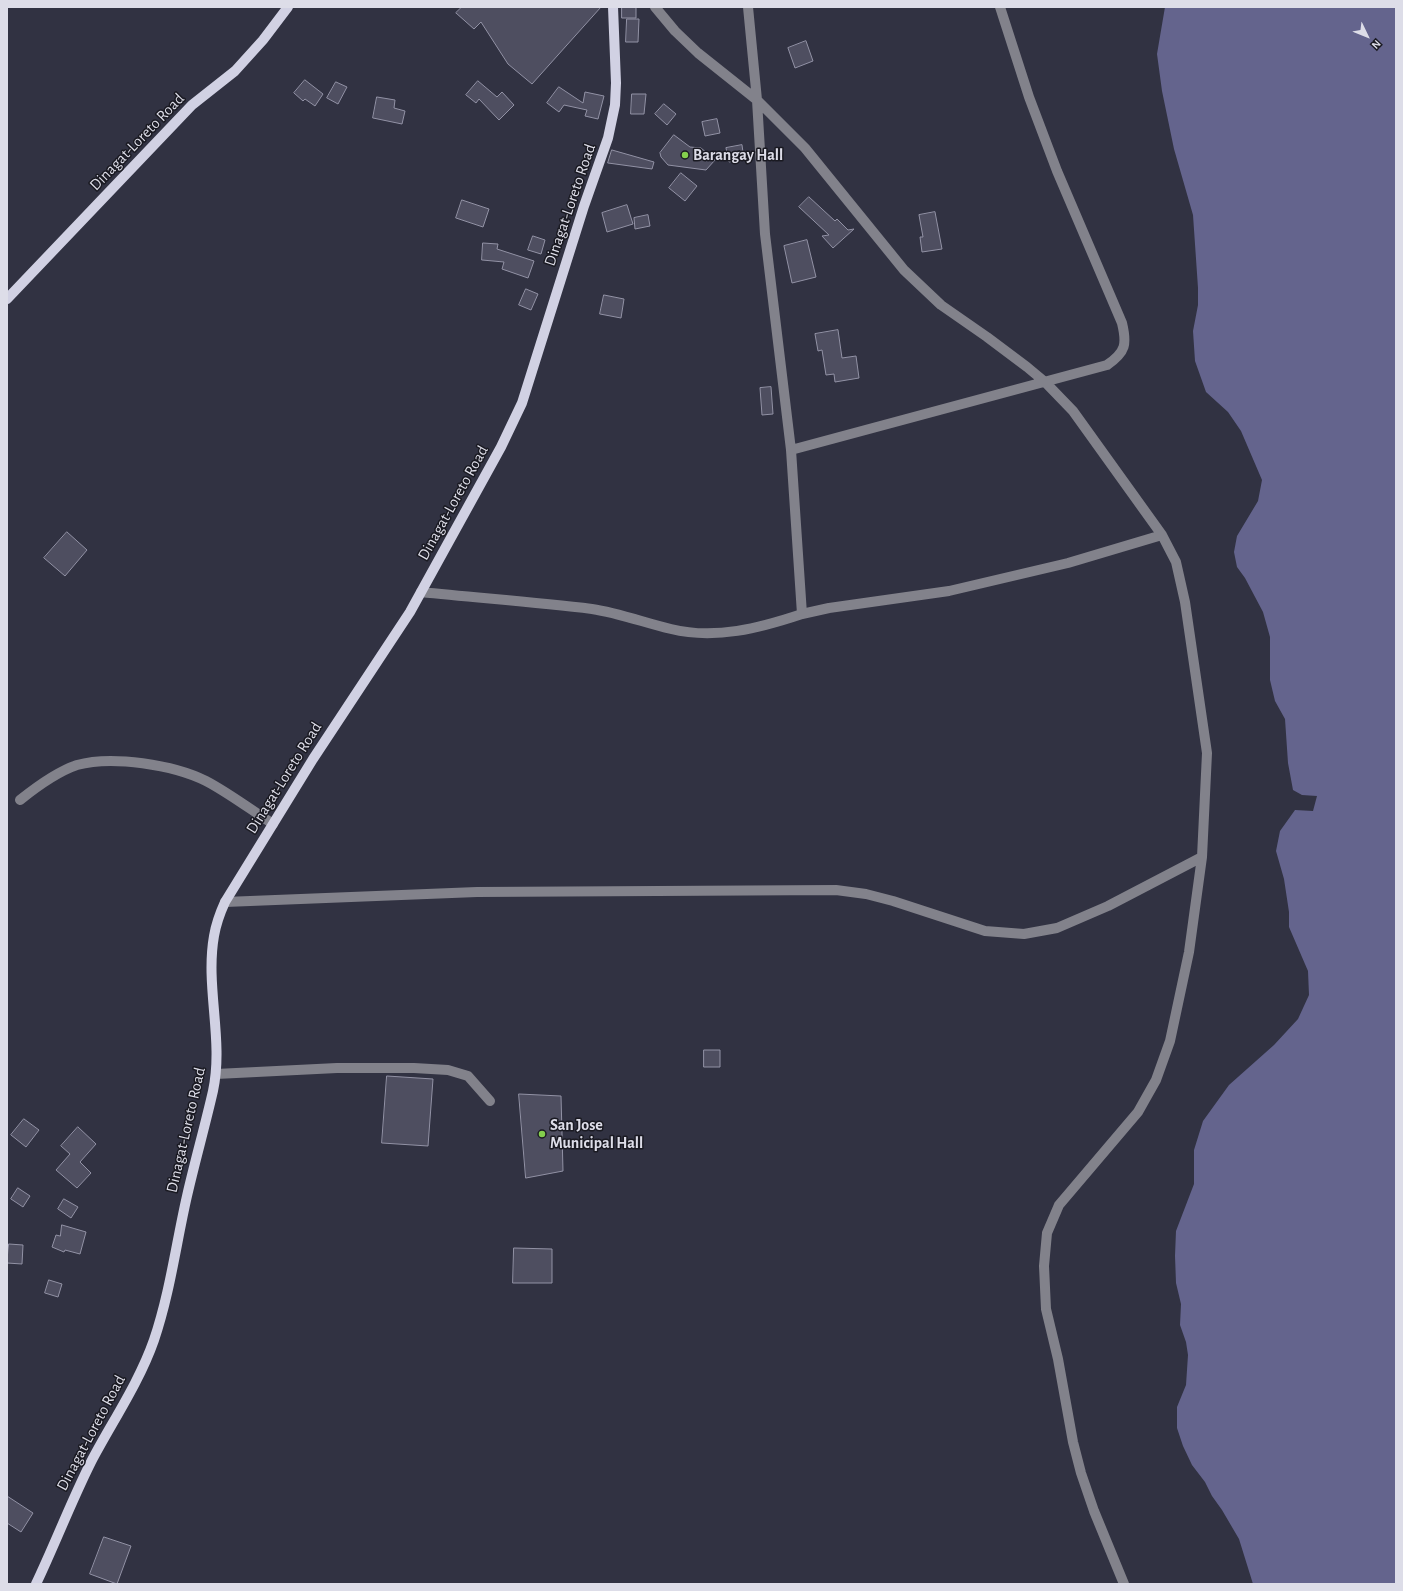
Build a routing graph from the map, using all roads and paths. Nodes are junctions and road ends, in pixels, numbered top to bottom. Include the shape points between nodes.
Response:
1 (288, 7) edge
2 (613, 7) edge
3 (655, 7) edge
4 (748, 7) edge
5 (1000, 7) edge
6 (757, 100) junction
7 (7, 299) edge
8 (1045, 382) junction
9 (791, 450) junction
10 (1162, 535) junction
11 (421, 592) junction
12 (802, 614) junction
13 (20, 800) dead end
14 (273, 824) junction
15 (1202, 857) junction
16 (225, 902) junction
17 (216, 1074) junction
18 (490, 1101) dead end
19 (36, 1584) edge
20 (1124, 1584) edge

1 - 7 main road, Dinagat-Loreto Road via 235,71 192,105
2 - 11 main road, Dinagat-Loreto Road via 616,83 615,105 608,138 522,403 501,447
3 - 6 street via 698,53
4 - 6 street
5 - 8 street via 1029,97 1057,171 1122,323 1125,337 1124,349 1118,358 1107,365
6 - 8 street via 804,148 904,270 941,305
6 - 9 street via 765,234
8 - 9 street
8 - 10 street via 1074,411
9 - 12 street
10 - 12 street via 1068,563 949,591
10 - 15 street via 1176,562 1185,602 1207,752
11 - 12 street via 594,609 692,633 741,631 767,626
11 - 14 main road, Dinagat-Loreto Road
13 - 14 street via 42,783 77,765 103,760 141,763 181,772 206,781
14 - 16 main road, Dinagat-Loreto Road
15 - 16 street via 1108,906 1057,928 1024,934 985,931 893,901 836,890 477,892
15 - 20 street via 1189,952 1170,1041 1156,1080 1138,1112 1059,1205 1047,1233 1044,1266 1046,1309 1073,1442 1094,1511
16 - 17 main road, Dinagat-Loreto Road via 214,936 212,959
17 - 18 street via 337,1068 448,1070 468,1076
17 - 19 main road, Dinagat-Loreto Road via 165,1300 153,1342 136,1381 90,1464

